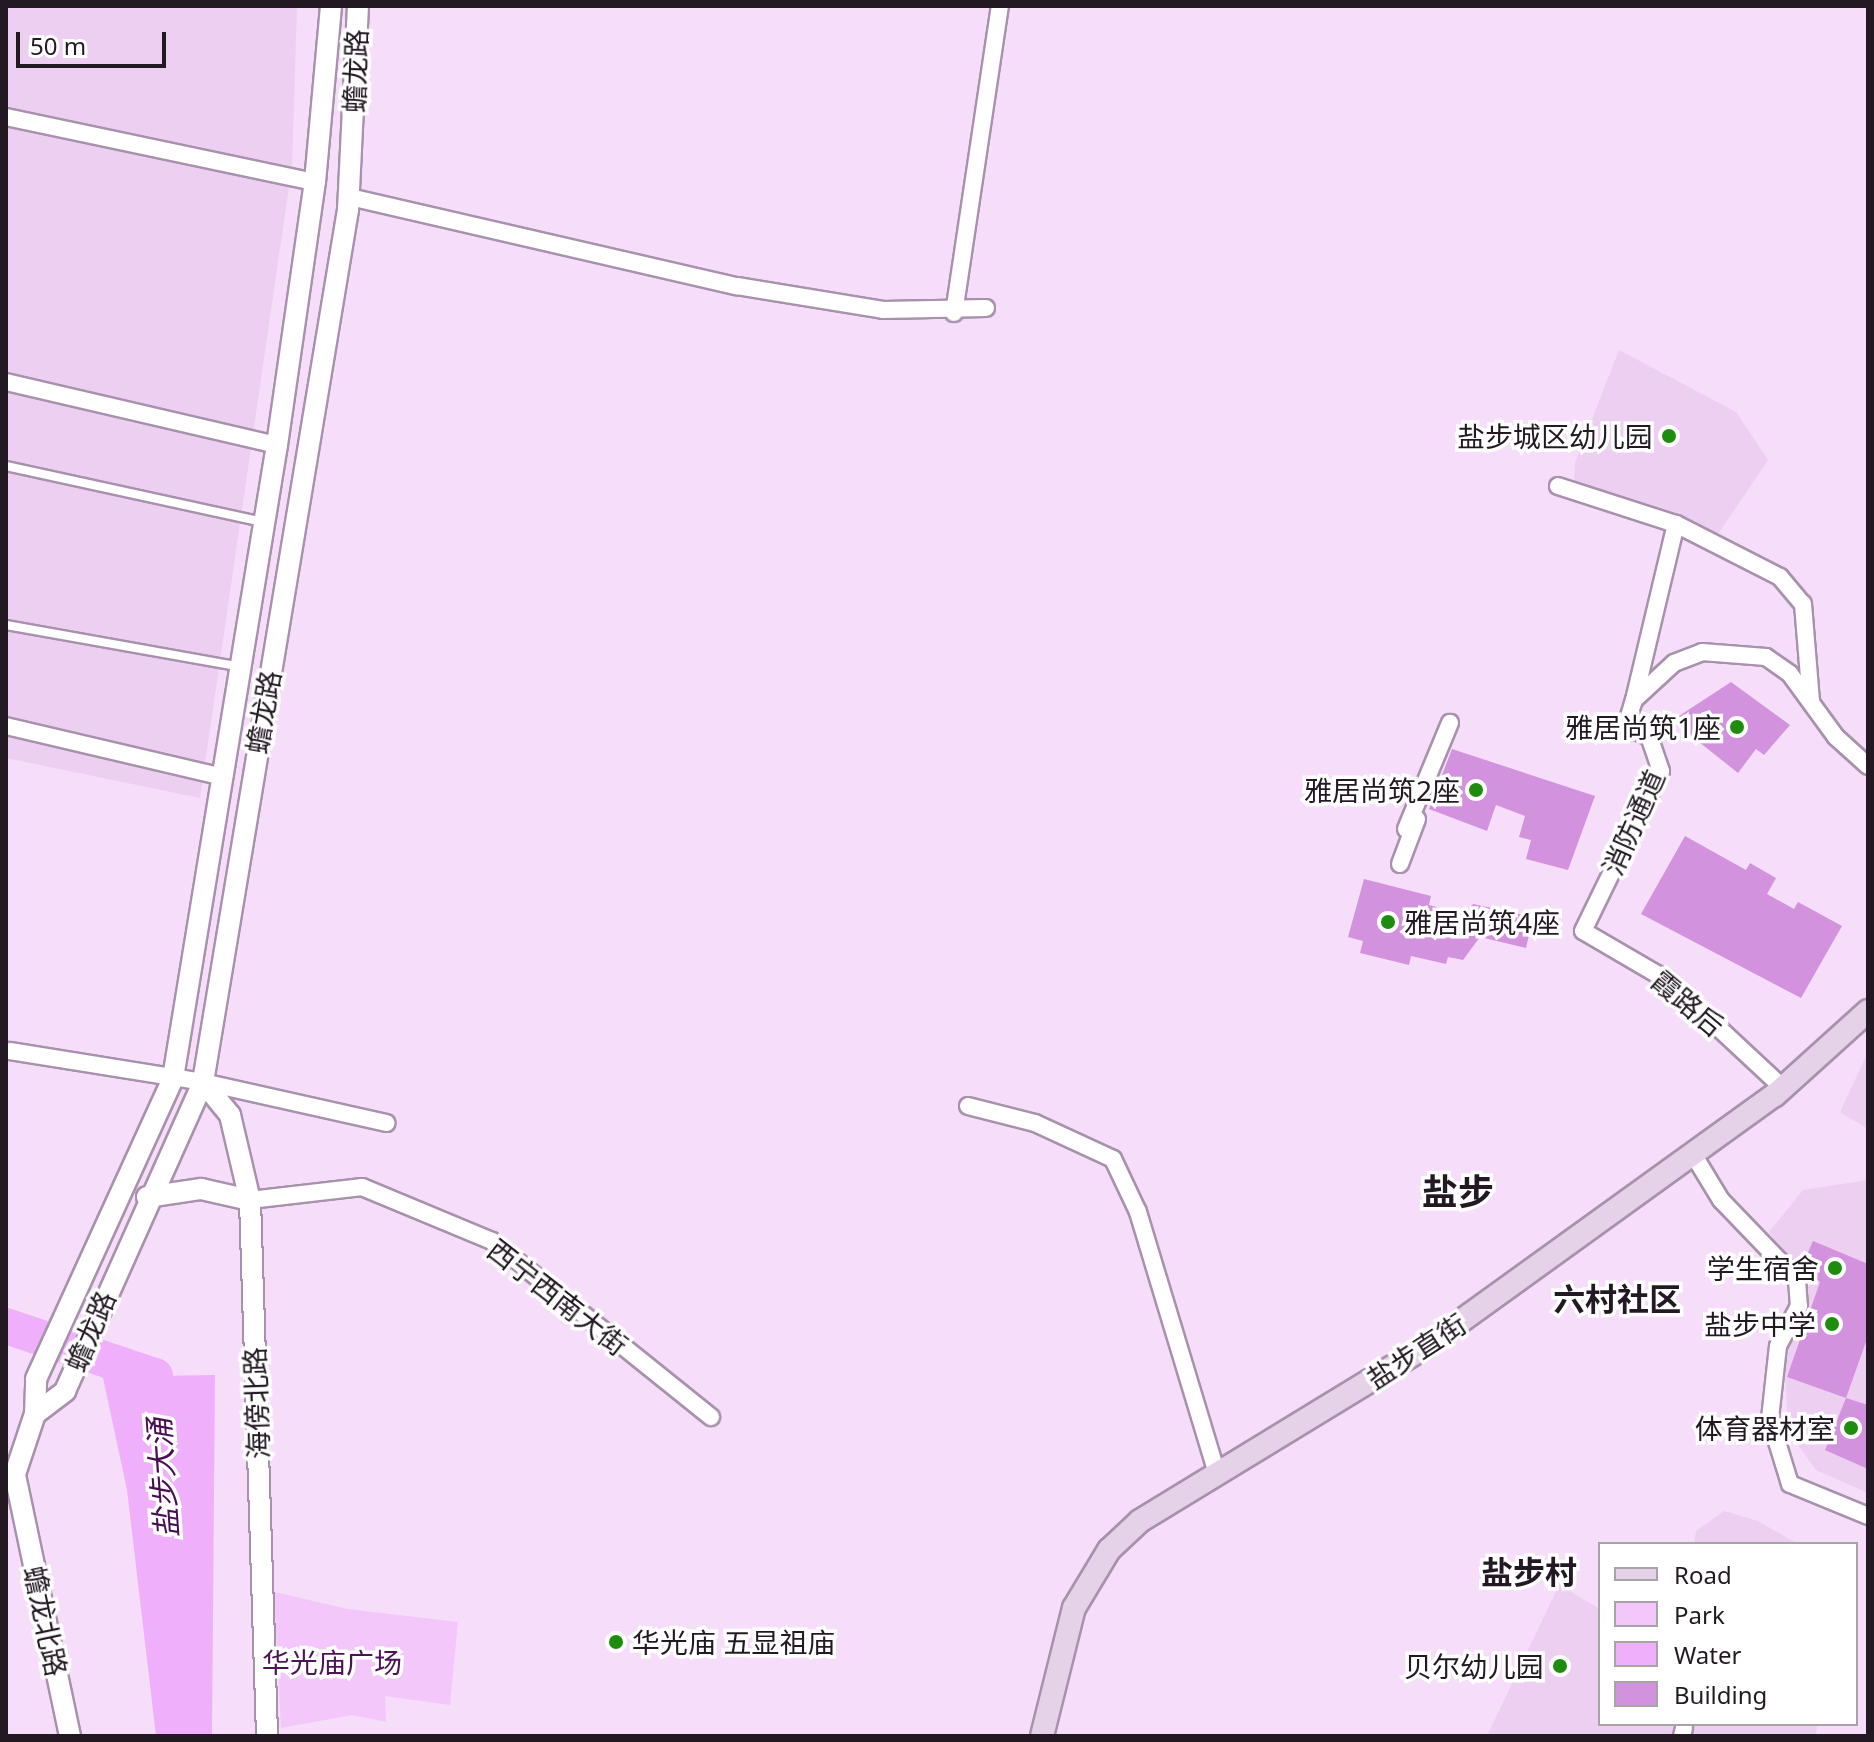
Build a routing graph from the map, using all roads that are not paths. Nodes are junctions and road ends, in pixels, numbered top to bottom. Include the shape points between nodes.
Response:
1 (331, 6) edge
2 (358, 6) edge
3 (1000, 6) edge
4 (6, 117) edge
5 (315, 182) junction
6 (350, 197) junction
7 (986, 308) dead end
8 (954, 313) junction
9 (6, 382) edge
10 (277, 445) junction
11 (307, 450) junction
12 (6, 466) edge
13 (1558, 486) dead end
14 (264, 522) junction
15 (1676, 524) junction
16 (6, 625) edge
17 (242, 667) junction
18 (270, 671) junction
19 (1634, 700) junction
20 (1811, 701) junction
21 (1450, 723) dead end
22 (6, 726) edge
23 (1868, 766) edge
24 (224, 777) junction
25 (251, 783) junction
26 (1425, 787) junction
27 (1406, 829) dead end
28 (1400, 864) dead end
29 (1583, 931) joint
30 (1868, 1011) edge
31 (10, 1051) dead end
32 (173, 1078) junction
33 (203, 1082) junction
34 (1783, 1088) junction
35 (968, 1106) dead end
36 (386, 1123) dead end
37 (1693, 1154) junction
38 (147, 1197) junction
39 (250, 1200) junction
40 (35, 1414) junction
41 (711, 1417) dead end
42 (1217, 1473) junction
43 (1868, 1516) edge
44 (70, 1736) edge
45 (267, 1736) edge
46 (1042, 1736) edge

1 - 5 street, 蟾龙路
2 - 6 street, 蟾龙路
3 - 8 street
4 - 5 street
5 - 6 street
5 - 10 street, 蟾龙路
6 - 8 street via 737,286 883,310
6 - 11 street, 蟾龙路
7 - 8 street
9 - 10 street
10 - 11 street
10 - 14 street, 蟾龙路
11 - 18 street, 蟾龙路
12 - 14 lane
13 - 15 street
14 - 17 street, 蟾龙路
15 - 19 street
15 - 20 street via 1757,561 1792,589 1803,604
16 - 17 lane
17 - 18 street
17 - 24 street, 蟾龙路
18 - 25 street, 蟾龙路
19 - 20 street via 1674,663 1724,652 1766,657
19 - 29 street, 消防通道 via 1626,726 1649,737 1661,771
20 - 23 street via 1836,737
21 - 26 street
22 - 24 street
24 - 25 street
24 - 32 street, 蟾龙路
25 - 33 street, 蟾龙路
26 - 27 street
26 - 28 street
29 - 34 street, 霞路后 via 1667,980
30 - 34 main road, 盐步直街
31 - 32 street
32 - 33 street
32 - 40 street, 蟾龙路 via 36,1379
33 - 36 street
33 - 38 street, 蟾龙路
33 - 39 street, 海傍北路 via 230,1115
34 - 37 main road, 盐步直街
35 - 42 street via 1035,1123 1113,1159 1166,1298
37 - 42 main road, 盐步直街 via 1425,1347
37 - 43 street via 1721,1200 1797,1279 1799,1306 1778,1346 1770,1419 1790,1484
38 - 39 street via 201,1189
38 - 40 street, 蟾龙路 via 65,1391
39 - 41 street, 西宁西南大街 via 362,1187 492,1241
39 - 45 street, 海傍北路
40 - 44 street, 蟾龙北路 via 15,1474
42 - 46 main road, 盐步直街 via 1140,1521 1089,1578 1060,1653

